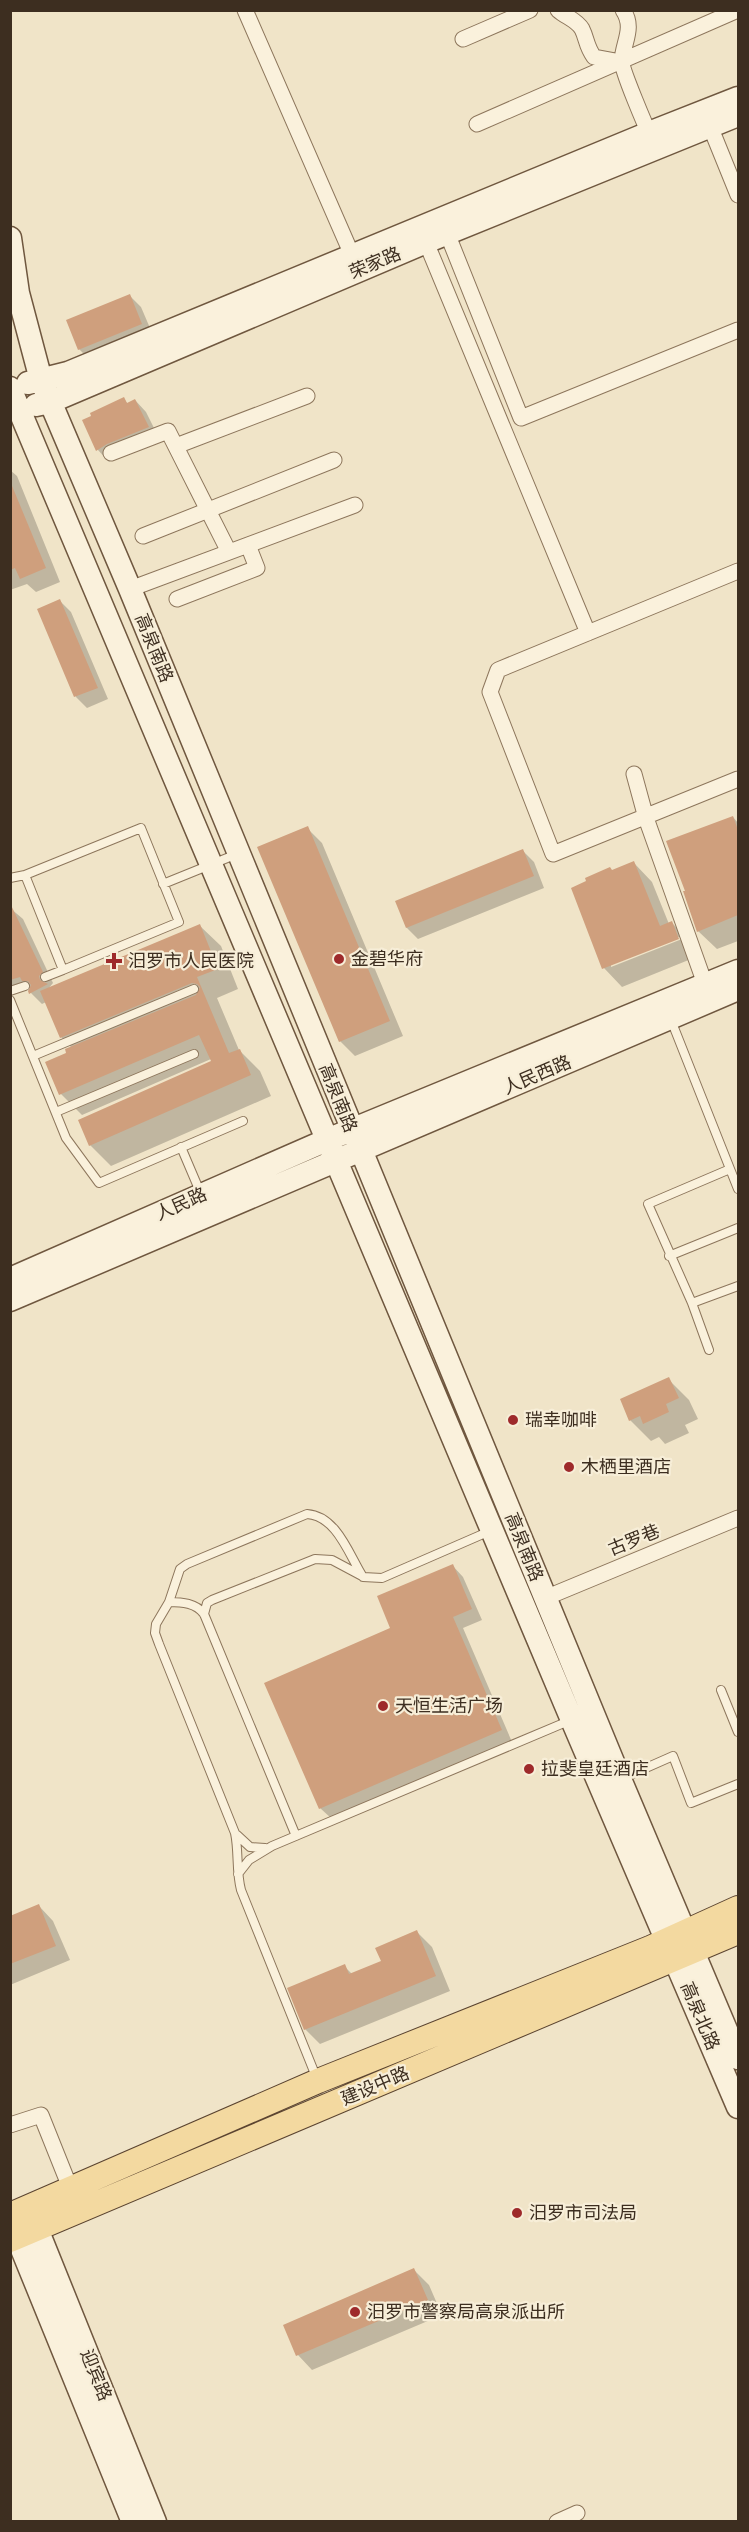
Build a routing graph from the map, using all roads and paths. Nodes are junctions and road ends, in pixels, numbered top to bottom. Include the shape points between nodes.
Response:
1 (245, 10) edge
2 (530, 10) edge
3 (558, 10) edge
4 (623, 10) edge
5 (738, 10) edge
6 (463, 39) dead end
7 (621, 62) junction
8 (738, 98) edge
9 (738, 115) edge
10 (477, 124) dead end
11 (710, 126) junction
12 (652, 140) junction
13 (738, 195) edge
14 (447, 233) junction
15 (10, 238) edge
16 (426, 242) junction
17 (352, 255) junction
18 (738, 330) edge
19 (41, 380) junction
20 (10, 387) edge
21 (308, 396) dead end
22 (50, 402) junction
23 (16, 409) edge
24 (176, 446) junction
25 (111, 453) dead end
26 (334, 460) dead end
27 (355, 505) dead end
28 (208, 509) junction
29 (143, 536) dead end
30 (248, 545) junction
31 (229, 552) junction
32 (738, 571) edge
33 (130, 589) junction
34 (177, 599) dead end
35 (588, 633) junction
36 (634, 774) dead end
37 (738, 779) edge
38 (646, 818) junction
39 (238, 854) junction
40 (212, 864) junction
41 (25, 875) junction
42 (10, 878) edge
43 (163, 884) junction
44 (63, 970) junction
45 (738, 971) edge
46 (45, 977) dead end
47 (705, 984) junction
48 (25, 986) dead end
49 (194, 989) dead end
50 (738, 989) edge
51 (10, 991) edge
52 (10, 1000) edge
53 (667, 1010) junction
54 (194, 1054) dead end
55 (33, 1056) junction
56 (56, 1112) junction
57 (243, 1121) dead end
58 (355, 1140) junction
59 (181, 1147) junction
60 (331, 1150) junction
61 (730, 1169) junction
62 (738, 1189) edge
63 (202, 1195) junction
64 (738, 1228) edge
65 (669, 1256) junction
66 (10, 1279) edge
67 (738, 1286) edge
68 (10, 1300) edge
69 (692, 1304) junction
70 (709, 1350) dead end
71 (738, 1518) edge
72 (492, 1530) junction
73 (363, 1577) junction
74 (173, 1593) junction
75 (545, 1598) junction
76 (212, 1600) junction
77 (170, 1602) junction
78 (180, 1602) junction
79 (191, 1605) junction
80 (204, 1614) junction
81 (721, 1690) dead end
82 (572, 1720) junction
83 (738, 1732) edge
84 (620, 1779) junction
85 (738, 1784) edge
86 (235, 1833) junction
87 (296, 1836) junction
88 (272, 1846) junction
89 (237, 1875) junction
90 (738, 1908) edge
91 (738, 1932) edge
92 (680, 1944) junction
93 (738, 2058) edge
94 (318, 2081) junction
95 (738, 2107) edge
96 (10, 2125) edge
97 (71, 2190) junction
98 (19, 2230) edge
99 (577, 2513) dead end
100 (133, 2522) edge
101 (155, 2522) edge
102 (557, 2522) edge

1 - 17 street
2 - 6 street
3 - 7 street via 576,22 594,57
4 - 7 street via 629,35
5 - 7 street
7 - 10 street
7 - 12 street
8 - 12 main road, 荣家路
9 - 11 main road, 荣家路
11 - 12 main road, 荣家路
11 - 13 street
12 - 14 main road, 荣家路
12 - 17 main road, 荣家路
14 - 16 main road, 荣家路
14 - 18 street via 521,418
15 - 19 main road, 高泉南路 via 18,293
16 - 22 main road, 荣家路
16 - 35 street
17 - 19 main road, 荣家路 via 68,373
19 - 20 main road, 荣家路
19 - 22 main road, 高泉南路
20 - 23 main road, 高泉南路
21 - 24 street
22 - 23 main road, 荣家路
22 - 33 main road, 高泉南路
23 - 40 main road, 高泉南路
24 - 25 street via 168,431
24 - 28 street
26 - 28 street
27 - 30 street
28 - 29 street
28 - 31 street
30 - 31 street
30 - 34 street via 258,568
31 - 33 street
32 - 35 street
33 - 39 main road, 高泉南路
35 - 38 street via 498,670 490,692 553,854
36 - 38 street
37 - 38 street
38 - 47 street
39 - 40 lane
39 - 58 main road, 高泉南路
40 - 43 lane
40 - 60 main road, 高泉南路
41 - 42 lane
41 - 43 lane via 141,828
41 - 44 lane
43 - 44 lane via 179,922
44 - 46 lane
45 - 47 main road, 人民西路
47 - 53 main road, 人民西路
48 - 51 lane
49 - 55 lane
50 - 53 main road, 人民西路
52 - 55 lane
53 - 58 main road, 人民西路
53 - 61 lane
54 - 56 lane
55 - 56 lane
56 - 59 lane via 66,1138 99,1183
57 - 59 lane
58 - 60 main road, 人民路
58 - 75 main road, 高泉南路
59 - 63 lane
60 - 63 main road, 人民路
60 - 68 main road, 人民路
60 - 72 main road, 高泉南路
61 - 62 lane
61 - 65 lane via 648,1204
63 - 66 main road, 人民路
64 - 65 lane
65 - 69 lane
67 - 69 lane
69 - 70 lane
71 - 75 street, 古罗巷
72 - 73 lane via 382,1578
72 - 82 main road, 高泉南路
73 - 74 lane via 341,1537 324,1519 307,1514 187,1564 177,1576
73 - 76 lane via 332,1560 315,1559
74 - 77 lane
74 - 78 lane
75 - 84 main road, 高泉南路
76 - 79 lane
76 - 80 lane
77 - 78 lane
77 - 86 lane via 156,1624 155,1633
78 - 79 lane
79 - 80 lane
80 - 87 lane
81 - 83 lane
82 - 87 lane
82 - 92 main road, 高泉南路
84 - 85 lane via 673,1756 692,1803
84 - 92 main road, 高泉南路
86 - 88 lane via 250,1847
86 - 89 lane via 239,1850
87 - 88 lane
88 - 89 lane via 249,1860
89 - 94 lane
90 - 92 main road, 建设中路
91 - 92 main road, 建设中路
92 - 93 main road, 高泉北路
92 - 94 main road, 建设中路 via 650,1948
92 - 95 main road, 高泉北路
92 - 98 main road, 建设中路
94 - 97 main road, 建设中路
96 - 97 street via 41,2115
97 - 98 main road, 建设中路
98 - 100 main road, 迎宾路
98 - 101 main road, 迎宾路
99 - 102 street

